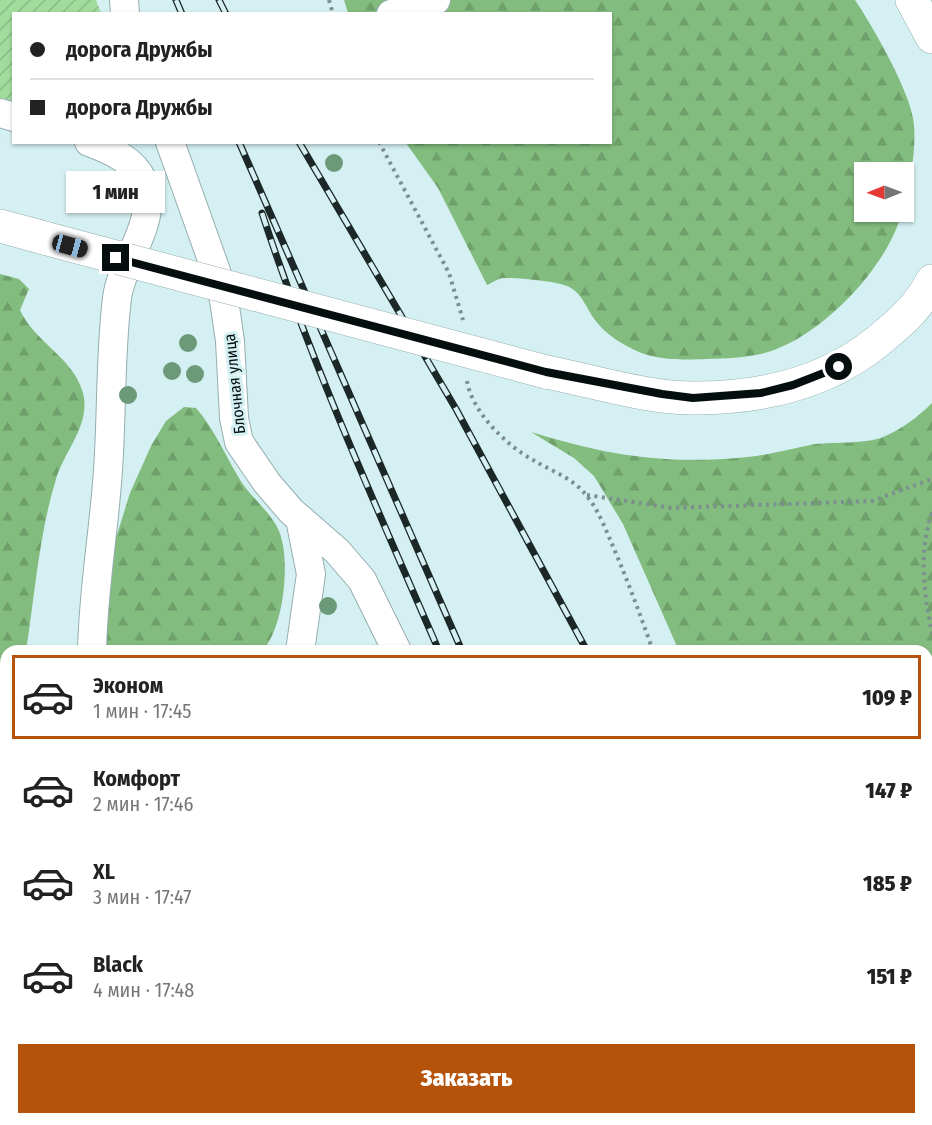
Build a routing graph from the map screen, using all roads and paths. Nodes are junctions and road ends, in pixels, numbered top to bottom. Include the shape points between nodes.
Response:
1 (436, 0) edge
2 (912, 0) edge
3 (397, 12) edge
4 (932, 37) edge
5 (94, 144) edge
6 (171, 144) edge
7 (380, 144) edge
8 (0, 226) edge
9 (932, 281) edge
10 (464, 331) dead end
11 (467, 377) dead end
12 (932, 479) edge
13 (586, 495) junction
14 (932, 513) edge
15 (300, 519) junction
16 (932, 633) edge
17 (92, 645) edge
18 (301, 645) edge
19 (395, 645) edge
20 (650, 645) edge

1 - 3 street
2 - 4 main road
5 - 17 street via 116,153 134,167 143,182 147,206 118,296 104,533
6 - 15 street, Блочная улица via 224,300 234,418 240,442 267,483
7 - 10 path via 449,273 463,311
8 - 9 main road, bridge via 546,372 693,398 761,393 793,385 857,358 909,316
11 - 13 path via 479,409 495,429 531,460 562,474
12 - 13 path via 872,501 672,508
13 - 20 path via 633,592
14 - 16 path via 923,537 925,594
15 - 18 street via 311,574
15 - 19 street, Блочная улица via 337,551 362,580

